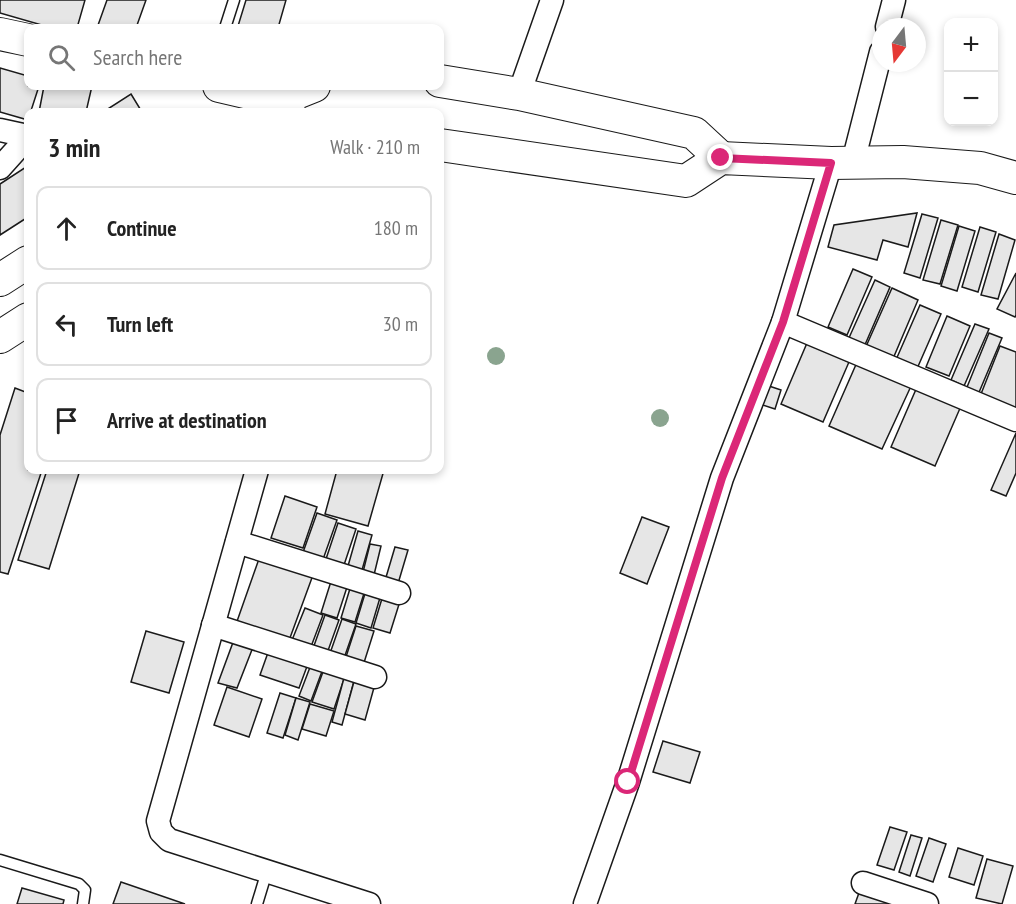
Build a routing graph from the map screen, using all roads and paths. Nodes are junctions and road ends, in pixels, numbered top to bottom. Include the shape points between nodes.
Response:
1 (234, 0) edge
2 (552, 0) edge
3 (894, 0) edge
4 (889, 18) edge
5 (226, 24) edge
6 (0, 34) edge
7 (24, 39) edge
8 (874, 72) edge
9 (444, 82) edge
10 (229, 90) edge
11 (307, 90) edge
12 (519, 94) junction
13 (276, 108) edge
14 (0, 130) edge
15 (24, 136) edge
16 (24, 141) edge
17 (444, 146) edge
18 (721, 158) junction
19 (842, 163) junction
20 (0, 168) edge
21 (1016, 178) edge
22 (24, 265) edge
23 (0, 280) edge
24 (24, 322) edge
25 (783, 322) junction
26 (0, 337) edge
27 (1016, 420) edge
28 (256, 474) edge
29 (237, 542) junction
30 (399, 593) dead end
31 (213, 625) junction
32 (375, 677) dead end
33 (0, 860) edge
34 (267, 871) junction
35 (863, 883) dead end
36 (916, 902) edge
37 (83, 904) edge
38 (256, 904) edge
39 (369, 904) edge
40 (585, 904) edge

1 - 5 lane
2 - 12 street
3 - 4 street
6 - 7 street
8 - 19 street
9 - 12 street
10 - 13 street
11 - 13 street
12 - 18 street via 694,133
14 - 15 street
16 - 20 street
17 - 18 street via 686,181
18 - 19 street
19 - 21 street via 903,162 980,168
19 - 25 street
22 - 23 street
24 - 26 street
25 - 27 street
25 - 40 street via 722,478 628,782
28 - 29 street
29 - 30 street
29 - 31 street
31 - 32 street
31 - 34 street via 158,821 169,840
33 - 37 lane via 79,884 85,890
34 - 38 lane
34 - 39 street
35 - 36 street

